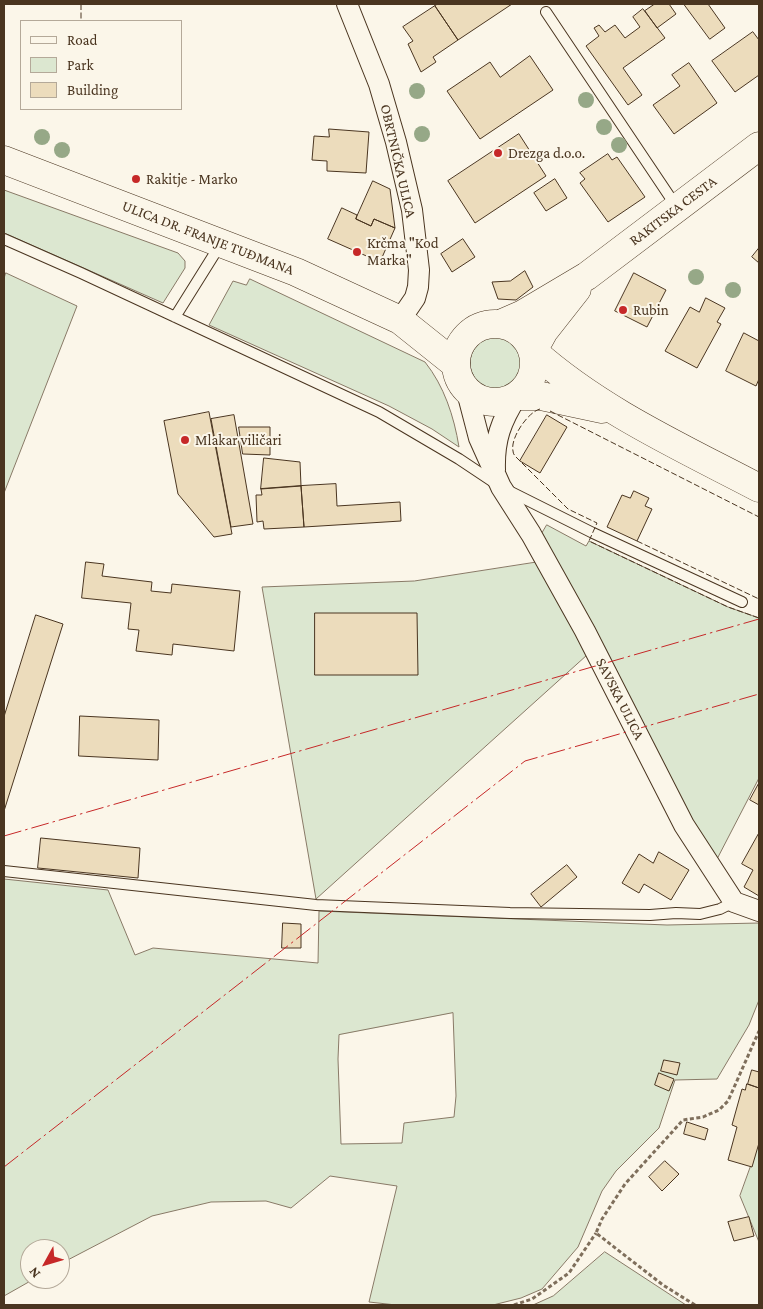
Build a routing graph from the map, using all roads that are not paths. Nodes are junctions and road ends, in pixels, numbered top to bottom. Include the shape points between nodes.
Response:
1 (347, 4) edge
2 (546, 12) dead end
3 (759, 146) edge
4 (4, 160) edge
5 (677, 207) junction
6 (4, 239) edge
7 (222, 242) junction
8 (587, 276) junction
9 (175, 317) junction
10 (405, 323) junction
11 (500, 324) junction
12 (472, 331) junction
13 (533, 351) junction
14 (455, 364) junction
15 (467, 392) junction
16 (517, 396) junction
17 (617, 413) junction
18 (498, 479) junction
19 (759, 488) edge
20 (742, 602) dead end
21 (4, 871) edge
22 (734, 902) junction
23 (759, 911) edge

1 - 10 street, OBRTNIČKA ULICA via 379,84 412,210 418,287
2 - 5 lane
3 - 5 main road, RAKITSKA CESTA
4 - 7 main road, ULICA DR. FRANJE TUĐMANA
5 - 8 main road, RAKITSKA CESTA
6 - 9 lane
7 - 9 lane
7 - 10 main road, ULICA DR. FRANJE TUĐMANA via 296,272
8 - 11 main road, RAKITSKA CESTA
8 - 13 main road, RAKITSKA CESTA via 544,331
9 - 18 lane via 379,412
10 - 12 main road, ULICA DR. FRANJE TUĐMANA
10 - 14 main road, ULICA DR. FRANJE TUĐMANA
11 - 12 main road via 487,324
11 - 13 main road via 516,329
12 - 14 main road via 462,341
13 - 16 main road via 535,366 531,380
13 - 17 main road
14 - 15 main road via 458,378
15 - 16 main road via 478,400 491,403
15 - 18 street, SAVSKA ULICA via 479,438
16 - 17 main road via 541,396
16 - 18 street via 497,438 494,455
17 - 19 main road
18 - 20 lane via 593,533
18 - 22 street, SAVSKA ULICA via 580,623 684,825
21 - 22 lane via 355,907 650,915 700,914
22 - 23 street

